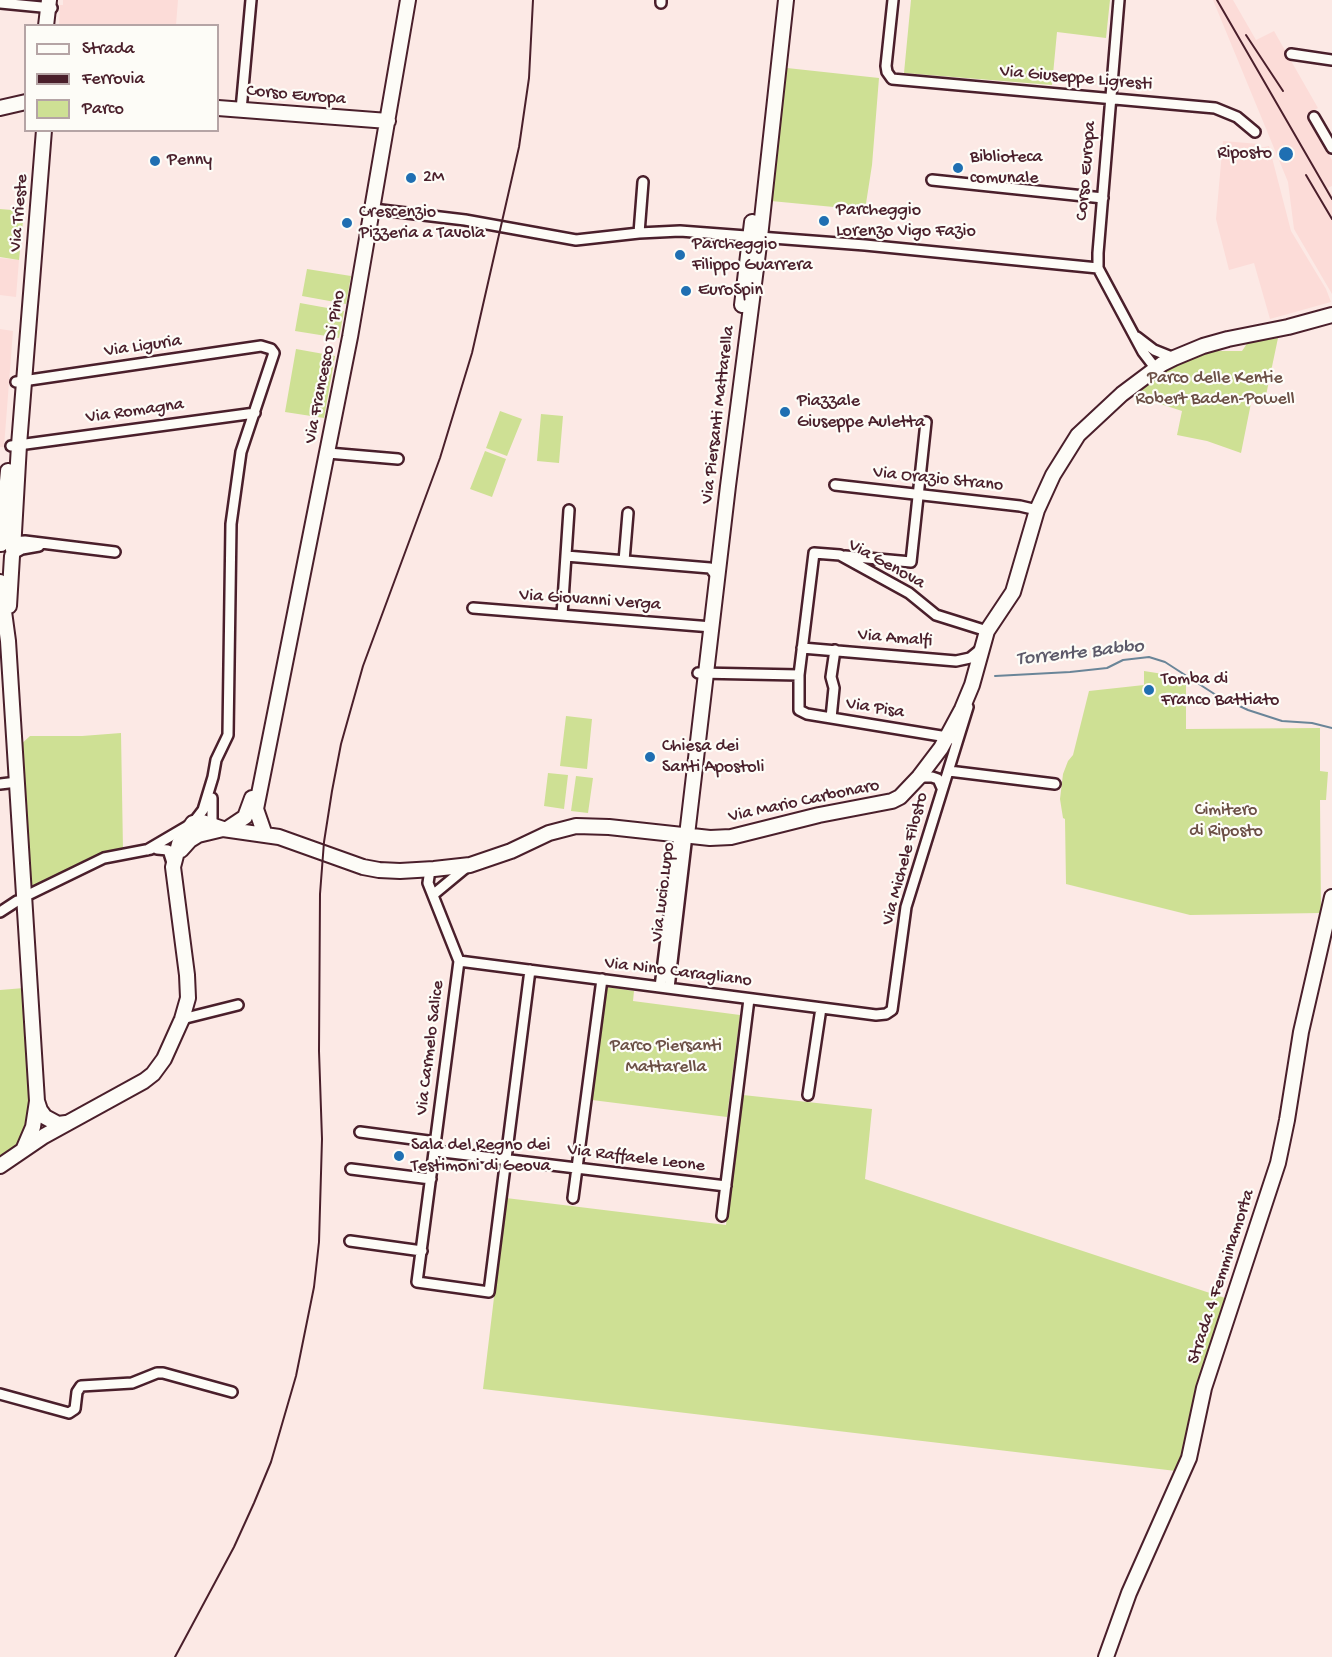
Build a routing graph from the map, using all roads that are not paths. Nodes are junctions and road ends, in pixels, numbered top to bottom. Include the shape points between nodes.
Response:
1 (251, 0) edge
2 (408, 0) edge
3 (780, 0) edge
4 (786, 0) edge
5 (893, 0) edge
6 (1119, 0) edge
7 (0, 3) edge
8 (52, 4) edge
9 (47, 24) edge
10 (53, 24) edge
11 (1291, 54) dead end
12 (1332, 60) edge
13 (1112, 98) junction
14 (24, 102) edge
15 (0, 108) edge
16 (219, 108) edge
17 (241, 110) junction
18 (24, 111) edge
19 (0, 115) edge
20 (1314, 117) dead end
21 (388, 121) junction
22 (35, 132) edge
23 (44, 132) edge
24 (1255, 132) dead end
25 (1328, 132) edge
26 (1332, 148) edge
27 (932, 180) dead end
28 (643, 182) dead end
29 (1103, 198) junction
30 (373, 208) junction
31 (639, 233) junction
32 (755, 236) junction
33 (1098, 268) junction
34 (1332, 315) edge
35 (1332, 322) edge
36 (1288, 327) junction
37 (1135, 336) junction
38 (1174, 358) junction
39 (1156, 369) junction
40 (20, 381) junction
41 (255, 413) junction
42 (926, 422) dead end
43 (15, 445) junction
44 (328, 453) junction
45 (398, 459) dead end
46 (835, 485) dead end
47 (918, 494) junction
48 (569, 510) dead end
49 (1037, 510) junction
50 (628, 513) dead end
51 (6, 546) edge
52 (115, 552) dead end
53 (840, 555) junction
54 (566, 556) junction
55 (624, 561) junction
56 (710, 568) junction
57 (0, 582) edge
58 (717, 587) junction
59 (473, 608) dead end
60 (562, 615) junction
61 (708, 626) junction
62 (987, 631) junction
63 (8, 641) junction
64 (802, 648) junction
65 (981, 648) junction
66 (835, 650) junction
67 (702, 673) junction
68 (799, 675) junction
69 (799, 711) joint
70 (831, 718) junction
71 (952, 740) junction
72 (949, 771) junction
73 (213, 777) junction
74 (919, 777) junction
75 (17, 782) junction
76 (0, 783) edge
77 (1055, 784) dead end
78 (942, 788) junction
79 (252, 814) junction
80 (193, 823) junction
81 (217, 829) junction
82 (248, 831) junction
83 (265, 834) junction
84 (683, 834) junction
85 (182, 844) junction
86 (157, 849) junction
87 (147, 850) junction
88 (470, 865) junction
89 (432, 870) junction
90 (400, 871) junction
91 (174, 873) junction
92 (434, 891) junction
93 (30, 894) dead end
94 (1332, 897) edge
95 (17, 901) dead end
96 (0, 912) edge
97 (459, 961) junction
98 (530, 970) junction
99 (602, 979) junction
100 (664, 987) junction
101 (749, 999) junction
102 (238, 1005) dead end
103 (821, 1008) junction
104 (892, 1010) joint
105 (182, 1019) junction
106 (808, 1095) dead end
107 (39, 1116) junction
108 (66, 1124) junction
109 (360, 1132) dead end
110 (44, 1136) junction
111 (435, 1147) junction
112 (21, 1152) junction
113 (506, 1160) junction
114 (0, 1166) edge
115 (576, 1168) junction
116 (351, 1169) dead end
117 (431, 1179) junction
118 (726, 1186) junction
119 (573, 1198) dead end
120 (722, 1216) dead end
121 (350, 1241) dead end
122 (422, 1251) junction
123 (232, 1392) dead end
124 (0, 1394) edge
125 (1106, 1657) edge

1 - 17 street
2 - 21 street, Via Francesco Di Pino
3 - 32 street, Via Piersanti Mattarella
4 - 32 street, Via Piersanti Mattarella
5 - 13 street, Via Giuseppe Ligresti via 886,66 889,75 899,80
6 - 13 street, Corso Europa
7 - 8 street
8 - 9 street
8 - 10 street
11 - 12 street
13 - 24 street, Via Giuseppe Ligresti via 1215,108 1237,117
13 - 29 street, Corso Europa
14 - 15 street
16 - 17 street, Corso Europa
17 - 21 street, Corso Europa
18 - 19 street
20 - 25 street
21 - 30 street, Via Francesco Di Pino
22 - 40 street, Via Trieste
23 - 40 street, Via Trieste
25 - 26 street
27 - 29 street
28 - 31 street
29 - 33 street, Corso Europa
30 - 31 street via 576,240
30 - 44 street, Via Francesco Di Pino
31 - 32 street via 680,231
32 - 33 street
32 - 56 street, Via Piersanti Mattarella
32 - 58 street, Via Piersanti Mattarella
33 - 37 street
34 - 36 street
35 - 36 street
36 - 38 street, Via Mario Carbonaro via 1228,339
37 - 38 street
37 - 39 street
38 - 39 street, Via Mario Carbonaro
39 - 49 street, Via Mario Carbonaro via 1078,435
40 - 41 street, Via Liguria via 266,346 274,353
40 - 43 street, Via Trieste
41 - 43 street, Via Romagna
41 - 73 street via 241,452 231,524 228,735
42 - 47 street
43 - 51 street, Via Trieste
44 - 45 street
44 - 79 street, Via Francesco Di Pino
46 - 47 street, Via Orazio Strano
47 - 49 street, Via Orazio Strano
47 - 53 street via 911,562
48 - 54 street
49 - 62 street, Via Mario Carbonaro via 1013,592
50 - 55 street
51 - 52 street via 50,545
51 - 63 street, Via Trieste
53 - 62 street, Via Genova via 909,593 936,615
53 - 64 street, Via Genova via 814,553
54 - 55 street
54 - 60 street
55 - 56 street
56 - 58 street
56 - 61 street, Via Piersanti Mattarella
57 - 63 street
58 - 61 street, Via Piersanti Mattarella
59 - 60 street, Via Giovanni Verga
60 - 61 street, Via Giovanni Verga
61 - 67 street, Via Piersanti Mattarella
62 - 65 street, Via Mario Carbonaro
63 - 75 street
64 - 66 street, Via Amalfi
64 - 68 street, Via Genova
65 - 66 street, Via Amalfi via 970,658 956,661
65 - 71 street, Via Mario Carbonaro
66 - 70 street
67 - 68 street
67 - 84 street, Via Piersanti Mattarella
68 - 69 street, Via Genova
69 - 70 street, Via Pisa
70 - 71 street, Via Pisa
71 - 72 street, Via Michele Filosto
71 - 74 street, Via Mario Carbonaro
72 - 77 street
72 - 78 street, Via Michele Filosto
73 - 80 street via 203,810
73 - 81 street via 211,807
74 - 78 street via 938,779
74 - 84 street, Via Mario Carbonaro via 900,797 882,804 819,814 731,837
75 - 76 street
75 - 107 street
78 - 104 street, Via Michele Filosto via 906,907
79 - 81 street
79 - 82 street, Via Francesco Di Pino via 255,822
79 - 83 street
80 - 81 street, Via Mario Carbonaro via 202,822
80 - 85 street
80 - 87 street
81 - 82 street, Via Mario Carbonaro
81 - 85 street
82 - 83 street, Via Mario Carbonaro
83 - 90 street, Via Mario Carbonaro via 363,867
84 - 88 street, Via Mario Carbonaro via 576,826
84 - 100 street, Via Lucio Lupo
85 - 86 street
85 - 91 street
86 - 87 street
86 - 91 street via 168,850
87 - 93 street via 104,858
88 - 89 street, Via Mario Carbonaro
88 - 92 street
89 - 90 street, Via Mario Carbonaro
89 - 92 street via 427,878
89 - 92 street via 442,878
90 - 92 street via 420,879
91 - 105 street via 189,988
92 - 97 street, Via Carmelo Salice
94 - 125 street, Strada 4 Femminamorta via 1301,1032 1278,1163 1204,1388 1189,1458 1129,1593
95 - 96 street
97 - 98 street, Via Nino Caragliano
97 - 111 street, Via Carmelo Salice
98 - 99 street, Via Nino Caragliano
98 - 113 street
99 - 100 street, Via Nino Caragliano
99 - 115 street
100 - 101 street, Via Nino Caragliano
101 - 103 street, Via Nino Caragliano
101 - 118 street
102 - 105 street
103 - 104 street, Via Nino Caragliano via 881,1015
103 - 106 street
105 - 108 street via 153,1074
107 - 108 street
107 - 110 street via 37,1133
107 - 112 street
108 - 110 street
109 - 111 street, Via Raffaele Leone
110 - 112 street
111 - 113 street, Via Raffaele Leone
111 - 117 street, Via Carmelo Salice
112 - 114 street
113 - 115 street, Via Raffaele Leone
113 - 122 street, Via Carmelo Salice via 489,1292 417,1282
115 - 118 street, Via Raffaele Leone
115 - 119 street
116 - 117 street
117 - 122 street, Via Carmelo Salice
118 - 120 street
121 - 122 street
123 - 124 street via 157,1373 132,1383 81,1386 75,1408 69,1413

